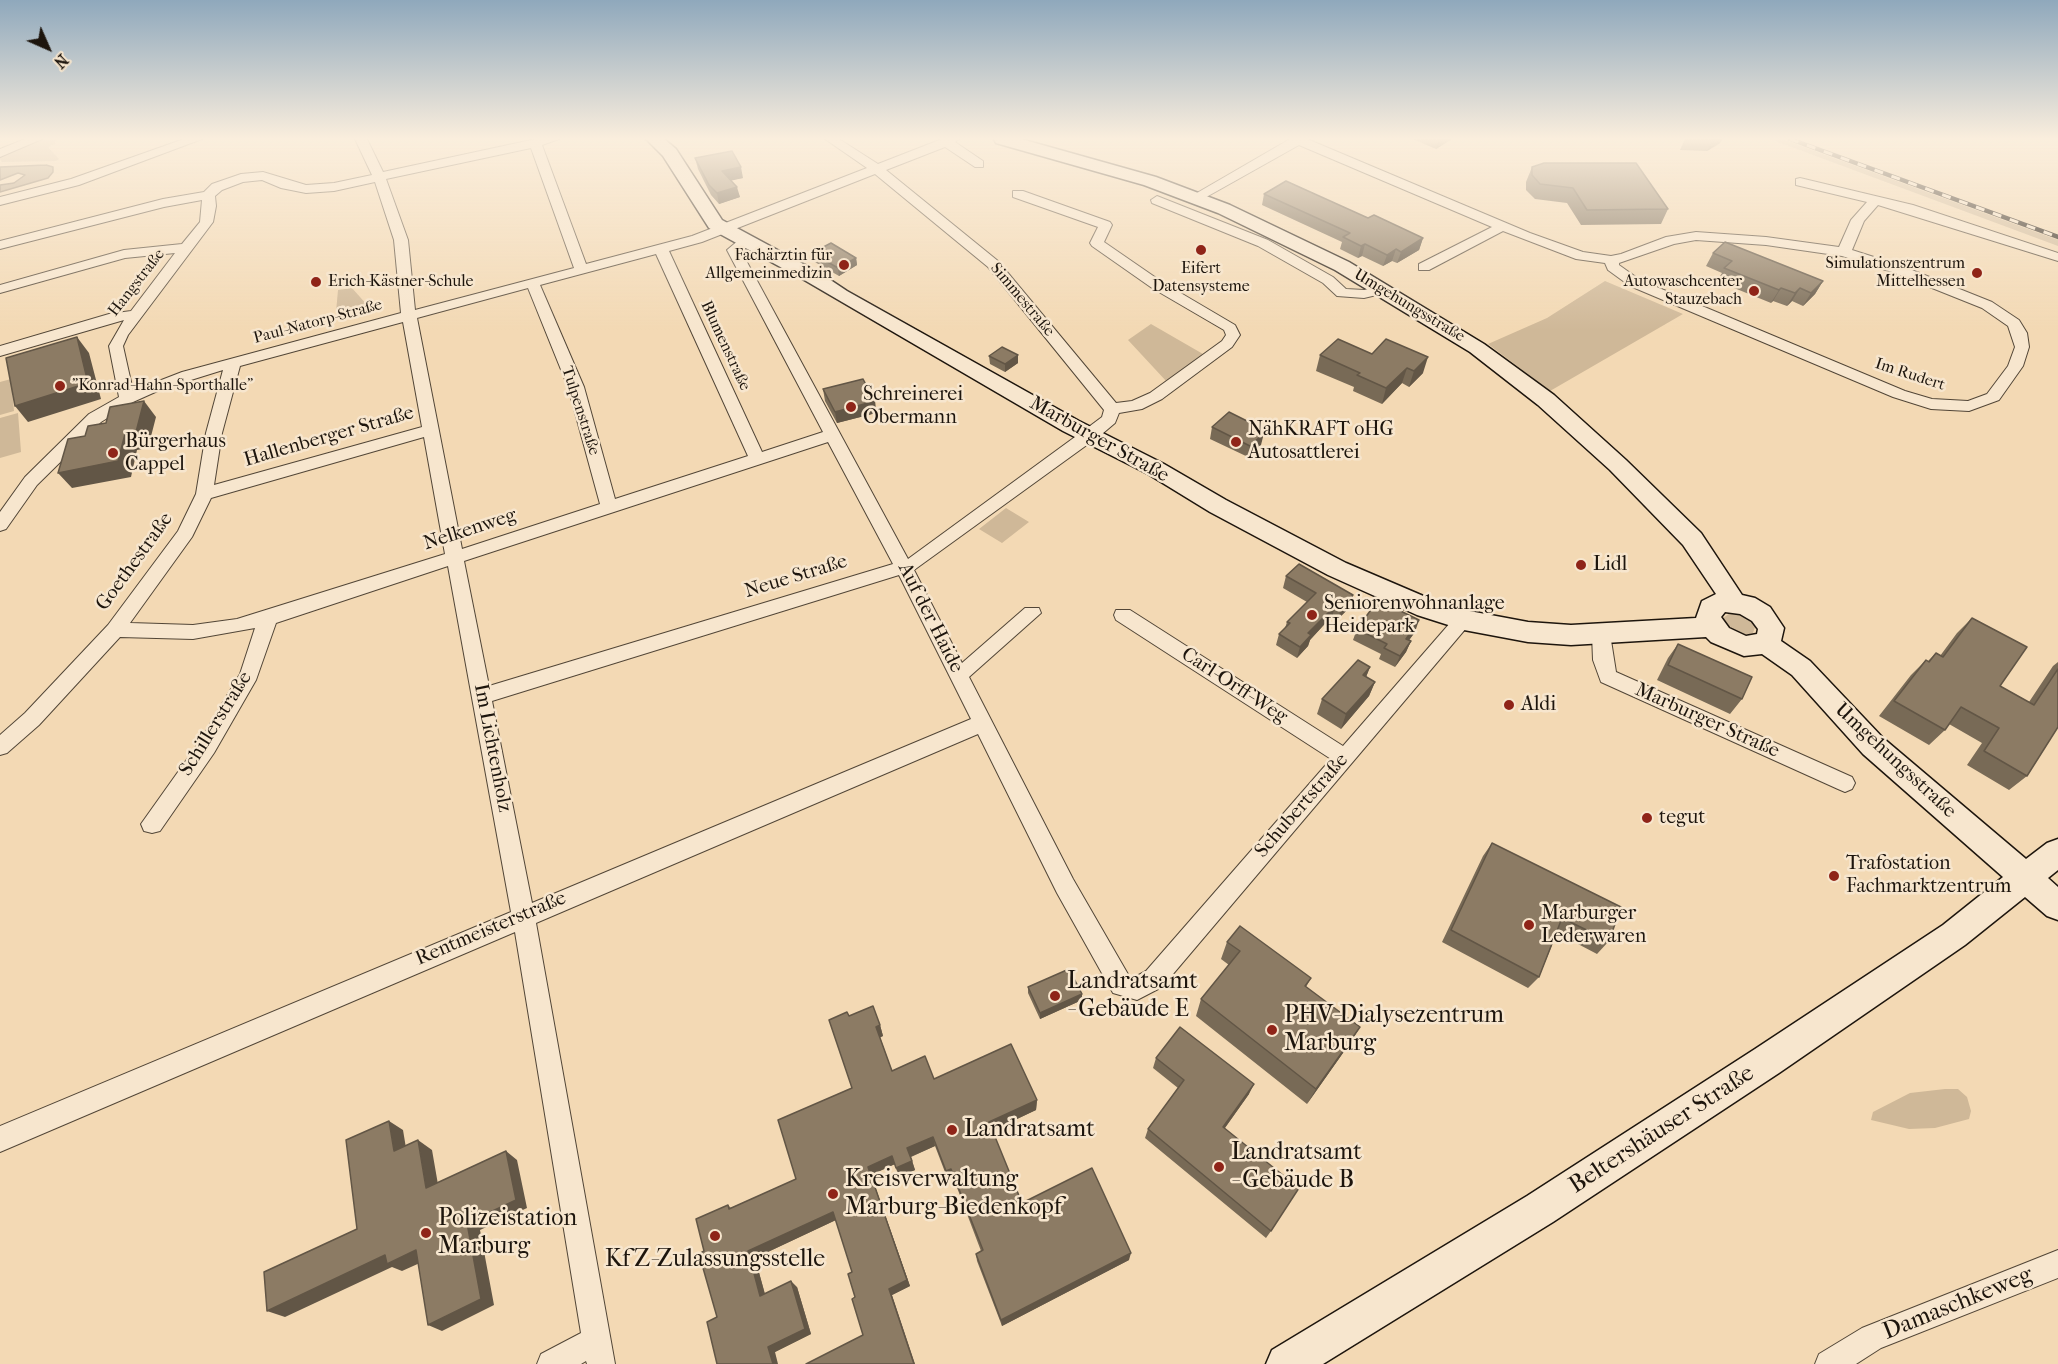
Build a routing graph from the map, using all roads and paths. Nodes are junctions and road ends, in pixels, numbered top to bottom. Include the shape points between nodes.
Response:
1 (161, 203) edge
2 (209, 203) edge
3 (388, 203) edge
4 (557, 203) edge
5 (700, 203) edge
6 (791, 203) edge
7 (918, 203) edge
8 (1042, 203) edge
9 (1164, 203) edge
10 (1208, 203) edge
11 (1448, 203) edge
12 (1873, 203) edge
13 (1887, 203) edge
14 (1503, 226) junction
15 (724, 229) junction
16 (745, 242) junction
17 (0, 245) edge
18 (187, 248) junction
19 (661, 249) junction
20 (1844, 252) junction
21 (2058, 257) edge
22 (1611, 260) junction
23 (1424, 267) dead end
24 (582, 270) junction
25 (533, 284) junction
26 (0, 289) edge
27 (1384, 289) junction
28 (134, 315) junction
29 (409, 317) junction
30 (0, 351) edge
31 (233, 363) junction
32 (127, 399) junction
33 (1112, 409) junction
34 (431, 430) junction
35 (1089, 434) junction
36 (832, 435) junction
37 (757, 458) junction
38 (204, 494) junction
39 (609, 507) junction
40 (0, 525) edge
41 (455, 559) junction
42 (904, 568) junction
43 (1731, 602) junction
44 (1032, 613) dead end
45 (1123, 615) dead end
46 (268, 618) junction
47 (1464, 620) junction
48 (1712, 627) junction
49 (115, 630) junction
50 (1601, 634) junction
51 (1765, 643) junction
52 (958, 673) junction
53 (483, 696) junction
54 (983, 723) junction
55 (0, 747) edge
56 (1344, 757) junction
57 (1845, 783) dead end
58 (152, 824) dead end
59 (2058, 852) edge
60 (2026, 879) junction
61 (2058, 906) edge
62 (523, 915) junction
63 (1137, 989) joint
64 (0, 1139) edge
65 (2058, 1264) edge
66 (598, 1352) edge
67 (551, 1364) edge
68 (1286, 1364) edge
69 (1829, 1364) edge

1 - 17 street
2 - 18 street, Hangstraße via 206,222
3 - 29 street, Im Lichtenholz via 401,240
4 - 24 street
5 - 15 main road, Marburger Straße via 706,214
6 - 15 street, Paul-Natorp-Straße
7 - 33 street, Simmestraße via 993,264
8 - 33 street via 1105,225 1097,243 1157,285 1230,328 1233,335 1227,344 1156,396
9 - 27 street via 1263,243 1328,280 1342,293 1364,294
10 - 27 main road, Umgehungsstraße
11 - 14 street, Im Rudert
12 - 20 street via 1858,220
13 - 21 street
14 - 22 street, Im Rudert via 1564,251
14 - 23 street
15 - 16 main road, Marburger Straße
15 - 19 street, Paul-Natorp-Straße
16 - 35 main road, Marburger Straße via 784,260
16 - 36 street, Auf der Haide via 734,250
18 - 26 street via 124,254
18 - 28 street, Hangstraße
19 - 24 street, Paul-Natorp-Straße
19 - 37 street, Blumenstraße
20 - 22 street, Im Rudert via 1696,236
20 - 22 street, Im Rudert via 1966,296 2011,320 2020,333 2022,347 1999,392 1986,402 1957,407 1899,394 1635,282 1613,267
24 - 25 street, Paul-Natorp-Straße
25 - 29 street, Paul-Natorp-Straße
25 - 39 street, Tulpenstraße via 576,387
27 - 43 main road, Umgehungsstraße via 1477,348 1559,412 1692,538
28 - 30 street via 114,317
28 - 32 street, Hangstraße via 116,346
29 - 31 street, Paul-Natorp-Straße
29 - 34 street, Im Lichtenholz
31 - 32 street, Paul-Natorp-Straße via 187,375
31 - 38 street, Goethestraße via 214,433
32 - 40 street, Paul-Natorp-Straße via 95,418 63,446
33 - 35 street via 1109,419
34 - 38 street, Hallenberger Straße
34 - 41 street, Im Lichtenholz
35 - 42 street, Neue Straße via 926,558
35 - 47 main road, Marburger Straße via 1337,569 1426,608
36 - 37 street, Nelkenweg
36 - 42 street, Auf der Haide
37 - 39 street, Nelkenweg
38 - 49 street, Goethestraße via 186,532
39 - 41 street, Nelkenweg
41 - 46 street, Nelkenweg
41 - 53 street, Im Lichtenholz
42 - 52 street, Auf der Haide
42 - 53 street, Neue Straße
43 - 48 main road via 1711,608 1708,617
43 - 51 main road via 1746,605 1766,619 1771,633
44 - 52 street
45 - 56 street, Carl-Orff-Weg
46 - 49 street, Nelkenweg via 193,632
46 - 58 street, Schillerstraße via 249,675 207,747
47 - 50 main road, Marburger Straße via 1555,635
47 - 56 street, Schubertstraße
48 - 50 main road, Marburger Straße
48 - 51 main road via 1733,643
49 - 55 street, Goethestraße via 32,719
50 - 57 street, Marburger Straße via 1608,677
51 - 60 main road, Umgehungsstraße via 1802,668 1873,746
52 - 54 street, Auf der Haide
53 - 62 street, Im Lichtenholz
54 - 62 street, Rentmeisterstraße
54 - 63 street, Auf der Haide via 1065,886 1121,985
56 - 63 street, Schubertstraße via 1154,979
59 - 60 main road, Beltershäuser Straße
60 - 61 main road, Umgehungsstraße
60 - 68 main road, Beltershäuser Straße via 1954,935 1767,1061 1540,1209
62 - 64 street, Rentmeisterstraße
62 - 66 street, Im Lichtenholz
65 - 69 street, Damaschkeweg via 1872,1338
66 - 67 street

